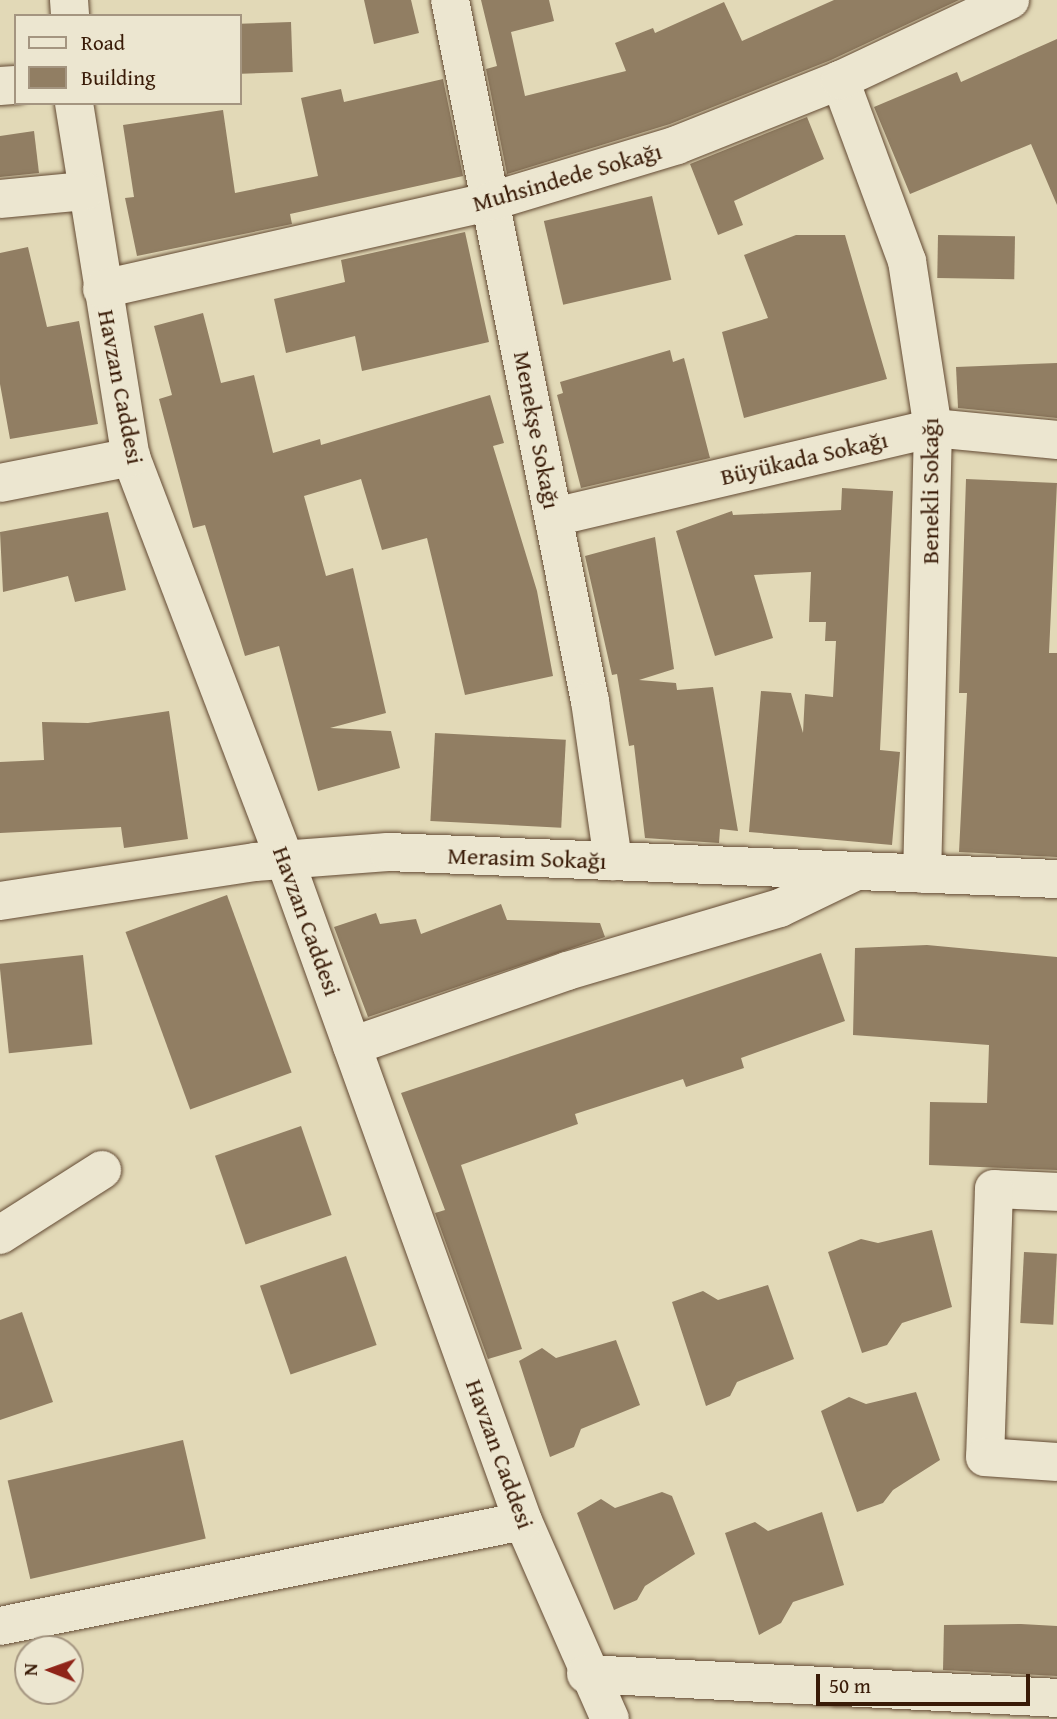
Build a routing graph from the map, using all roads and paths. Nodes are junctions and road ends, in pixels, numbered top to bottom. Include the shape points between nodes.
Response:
1 (450, 0) edge
2 (1010, 0) edge
3 (840, 80) junction
4 (74, 105) edge
5 (85, 191) junction
6 (0, 199) edge
7 (492, 201) junction
8 (102, 289) junction
9 (933, 428) junction
10 (1057, 440) edge
11 (131, 457) junction
12 (0, 483) edge
13 (554, 517) junction
14 (285, 860) junction
15 (613, 862) junction
16 (854, 871) junction
17 (922, 874) junction
18 (1057, 879) edge
19 (0, 901) edge
20 (352, 1046) junction
21 (102, 1170) dead end
22 (1057, 1192) edge
23 (0, 1235) edge
24 (1057, 1462) edge
25 (523, 1521) junction
26 (0, 1626) edge
27 (586, 1674) junction
28 (1057, 1698) edge
29 (610, 1719) edge

1 - 7 street, Menekşe Sokağı
2 - 3 street, Muhsindede Sokağı
3 - 7 street, Muhsindede Sokağı via 677,145
3 - 9 street, Benekli Sokağı via 907,261
4 - 5 street, Havzan Caddesi
5 - 6 street
5 - 8 street, Havzan Caddesi
7 - 8 street, Muhsindede Sokağı
7 - 13 street, Menekşe Sokağı
8 - 11 street, Havzan Caddesi
9 - 10 street, Büyükada Sokağı
9 - 13 street, Büyükada Sokağı
9 - 17 street, Benekli Sokağı
11 - 12 street
11 - 14 street, Havzan Caddesi
13 - 15 street, Menekşe Sokağı
14 - 15 street, Merasim Sokağı via 388,852
14 - 19 street, Merasim Sokağı
14 - 20 street, Havzan Caddesi
15 - 16 street, Merasim Sokağı
16 - 17 street, Merasim Sokağı
16 - 20 street via 780,908 567,971
17 - 18 street, Merasim Sokağı
20 - 25 street, Havzan Caddesi
21 - 23 street via 14,1231
22 - 24 street via 994,1189 985,1457
25 - 26 street
25 - 27 street, Havzan Caddesi
27 - 28 street
27 - 29 street, Havzan Caddesi

